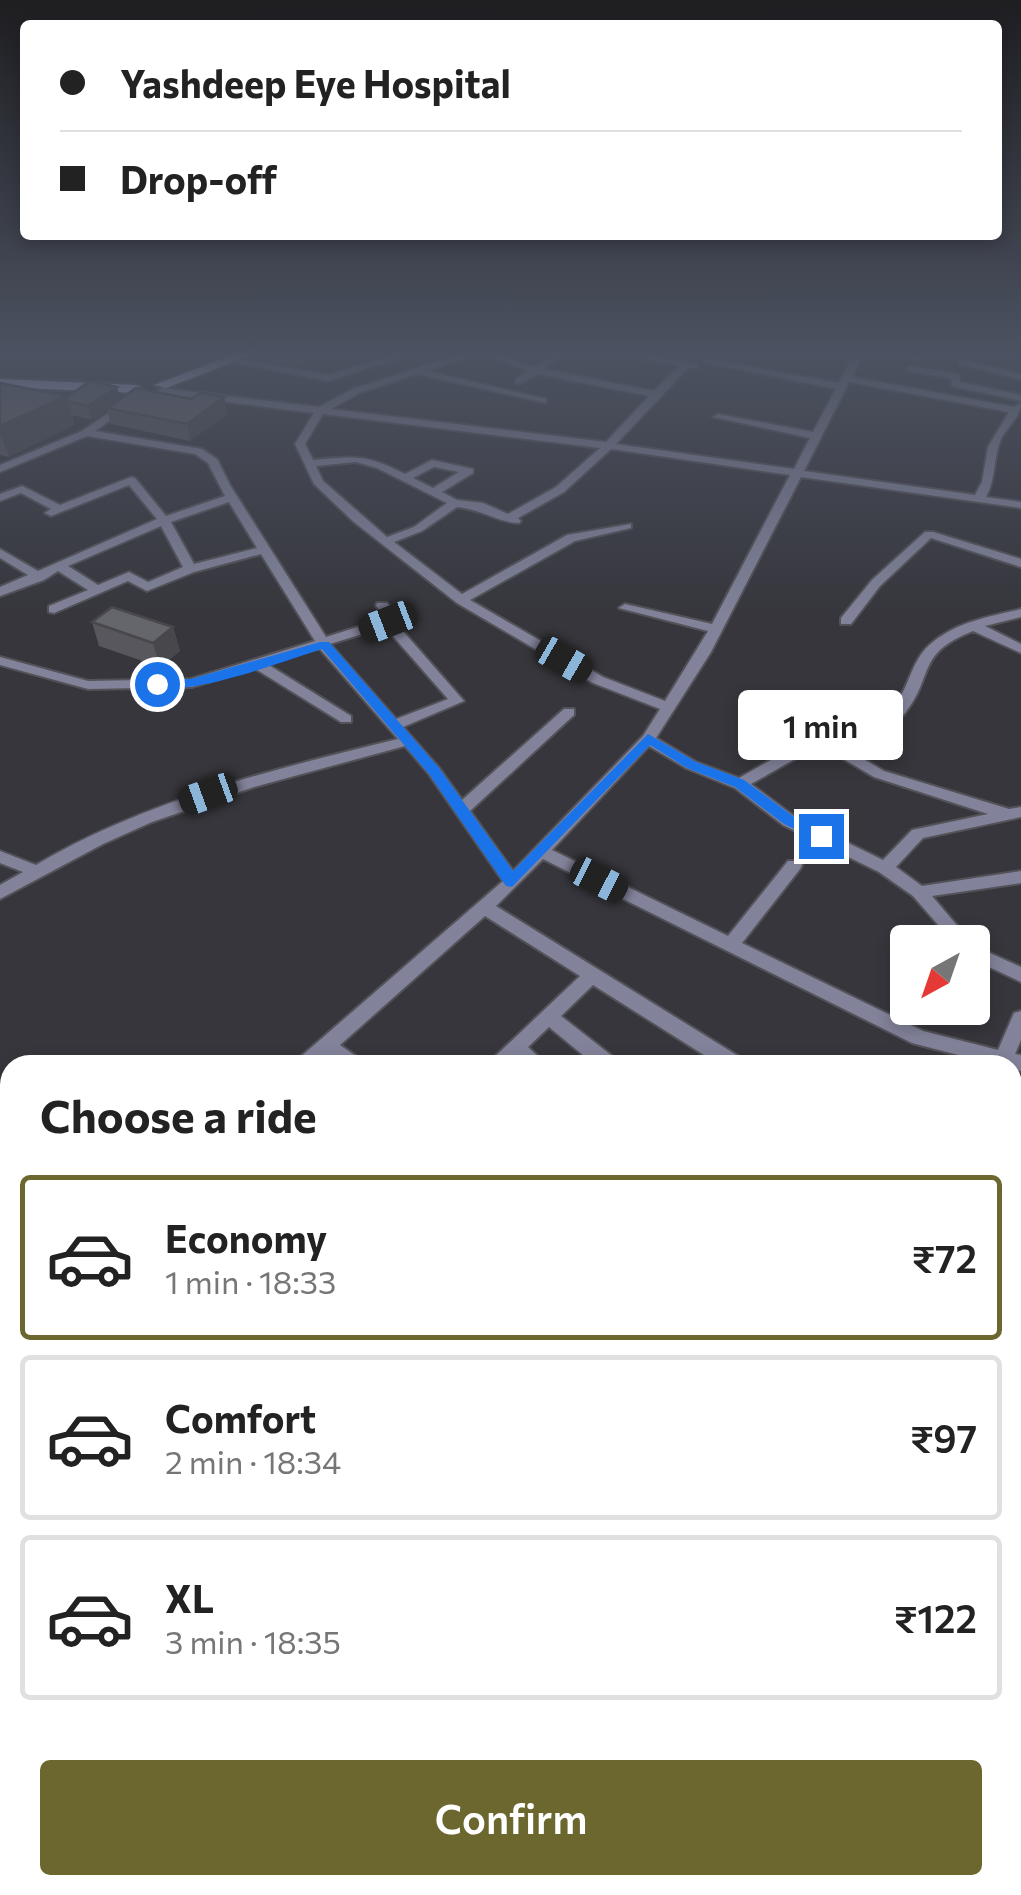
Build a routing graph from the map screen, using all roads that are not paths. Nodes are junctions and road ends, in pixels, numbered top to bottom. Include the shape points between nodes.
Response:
1 (69, 440) edge
2 (132, 440) edge
3 (302, 440) edge
4 (564, 440) edge
5 (615, 440) edge
6 (816, 440) edge
7 (998, 440) edge
8 (610, 446) junction
9 (309, 464) junction
10 (0, 470) edge
11 (799, 474) junction
12 (405, 478) junction
13 (434, 492) junction
14 (232, 497) junction
15 (0, 498) edge
16 (978, 498) junction
17 (455, 503) junction
18 (1021, 505) edge
19 (164, 521) junction
20 (627, 526) dead end
21 (386, 542) junction
22 (266, 549) junction
23 (0, 553) edge
24 (1021, 563) edge
25 (60, 567) junction
26 (190, 569) junction
27 (40, 577) junction
28 (97, 590) junction
29 (0, 592) edge
30 (461, 600) junction
31 (382, 606) dead end
32 (625, 608) dead end
33 (54, 610) dead end
34 (1021, 613) edge
35 (388, 622) junction
36 (846, 622) dead end
37 (974, 626) junction
38 (716, 629) junction
39 (324, 645) junction
40 (1021, 649) edge
41 (0, 662) edge
42 (257, 664) junction
43 (668, 708) junction
44 (569, 712) dead end
45 (346, 720) dead end
46 (394, 726) junction
47 (648, 739) junction
48 (408, 741) junction
49 (845, 754) junction
50 (740, 784) junction
51 (462, 810) junction
52 (1015, 814) edge
53 (541, 851) junction
54 (0, 857) edge
55 (794, 865) dead end
56 (886, 868) junction
57 (36, 871) junction
58 (1021, 877) edge
59 (512, 882) junction
60 (0, 892) edge
61 (920, 892) junction
62 (484, 907) junction
63 (948, 925) edge
64 (730, 946) junction
65 (990, 960) edge
66 (592, 975) junction
67 (1021, 975) edge
68 (548, 1016) junction
69 (1021, 1018) edge
70 (327, 1046) junction
71 (515, 1047) junction
72 (317, 1055) edge
73 (339, 1055) edge
74 (507, 1055) edge
75 (525, 1055) edge
76 (597, 1055) edge
77 (720, 1055) edge
78 (988, 1055) edge
79 (1013, 1055) edge

1 - 10 street
2 - 14 street via 198,451 214,461
3 - 9 street
4 - 8 street
5 - 8 street
6 - 11 street
7 - 16 street via 989,486
8 - 11 street
8 - 17 street via 576,480 514,521
9 - 12 street via 356,459
9 - 21 street via 318,482
11 - 16 street
11 - 38 street
12 - 13 street
12 - 13 street via 432,463 469,471
13 - 17 street
14 - 19 street
14 - 22 street
15 - 19 street via 22,489 55,511 130,480
16 - 18 street
17 - 21 street
19 - 25 street
19 - 26 street
20 - 30 street via 571,538
21 - 30 street
22 - 26 street
22 - 39 street
23 - 27 street
24 - 36 street via 929,534
25 - 27 street
25 - 28 street
26 - 28 street via 147,587 129,576
27 - 29 street
28 - 33 street
30 - 43 street via 598,680
31 - 35 street via 394,617
32 - 38 street
34 - 37 street
35 - 39 street
35 - 46 street via 457,701
37 - 40 street
37 - 49 street via 928,656 895,715
38 - 43 street
39 - 42 street
39 - 46 street
41 - 42 street via 88,685 192,683
42 - 45 street
43 - 47 street
44 - 51 street
46 - 48 street
47 - 50 street
47 - 53 street
48 - 51 street
48 - 57 street via 237,783 119,826
49 - 50 street via 813,742
49 - 52 street via 879,774
50 - 56 street via 789,821
51 - 59 street
52 - 56 street via 918,834
53 - 59 street
53 - 64 street
54 - 57 street
55 - 64 street
56 - 61 street
57 - 60 street
58 - 61 street
59 - 62 street
61 - 63 street
62 - 66 street
62 - 70 street
64 - 78 street via 919,1038
65 - 67 street
66 - 68 street
66 - 77 street
68 - 71 street
68 - 76 street
69 - 79 street
70 - 72 street
70 - 73 street
71 - 74 street
71 - 75 street

